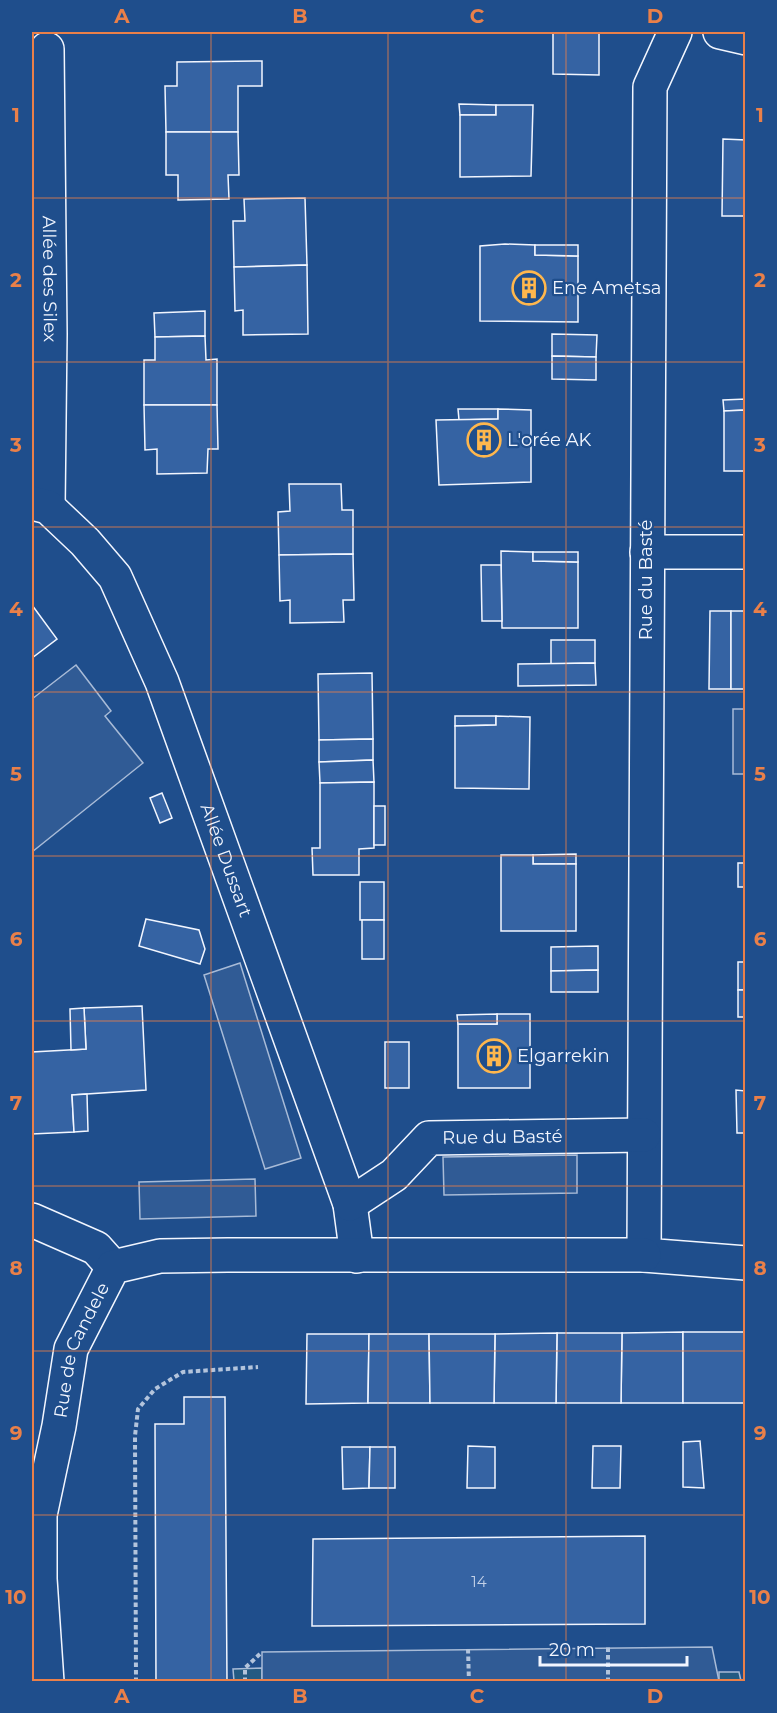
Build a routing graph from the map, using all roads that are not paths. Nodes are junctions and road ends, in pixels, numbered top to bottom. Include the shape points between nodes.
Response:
1 (675, 32) edge
2 (720, 32) edge
3 (746, 38) edge
4 (47, 49) dead end
5 (40, 505) edge
6 (646, 552) junction
7 (746, 552) edge
8 (645, 1135) junction
9 (350, 1204) junction
10 (32, 1220) edge
11 (644, 1255) junction
12 (357, 1256) junction
13 (746, 1263) edge
14 (113, 1267) junction
15 (47, 1682) edge

1 - 6 street, Rue du Basté via 650,87
2 - 3 street
4 - 5 street, Allée des Silex via 50,334
5 - 9 street, Allée Dussart via 85,542 115,577 162,682
6 - 7 street
6 - 8 street, Rue du Basté
8 - 9 street, Rue du Basté via 429,1138 394,1175
8 - 11 street, Rue du Basté
9 - 12 street, Allée Dussart
10 - 14 street via 96,1248
11 - 12 street
11 - 13 street
12 - 14 street, Rue de Candele via 160,1256
14 - 15 street, Rue de Candele via 71,1349 40,1515

